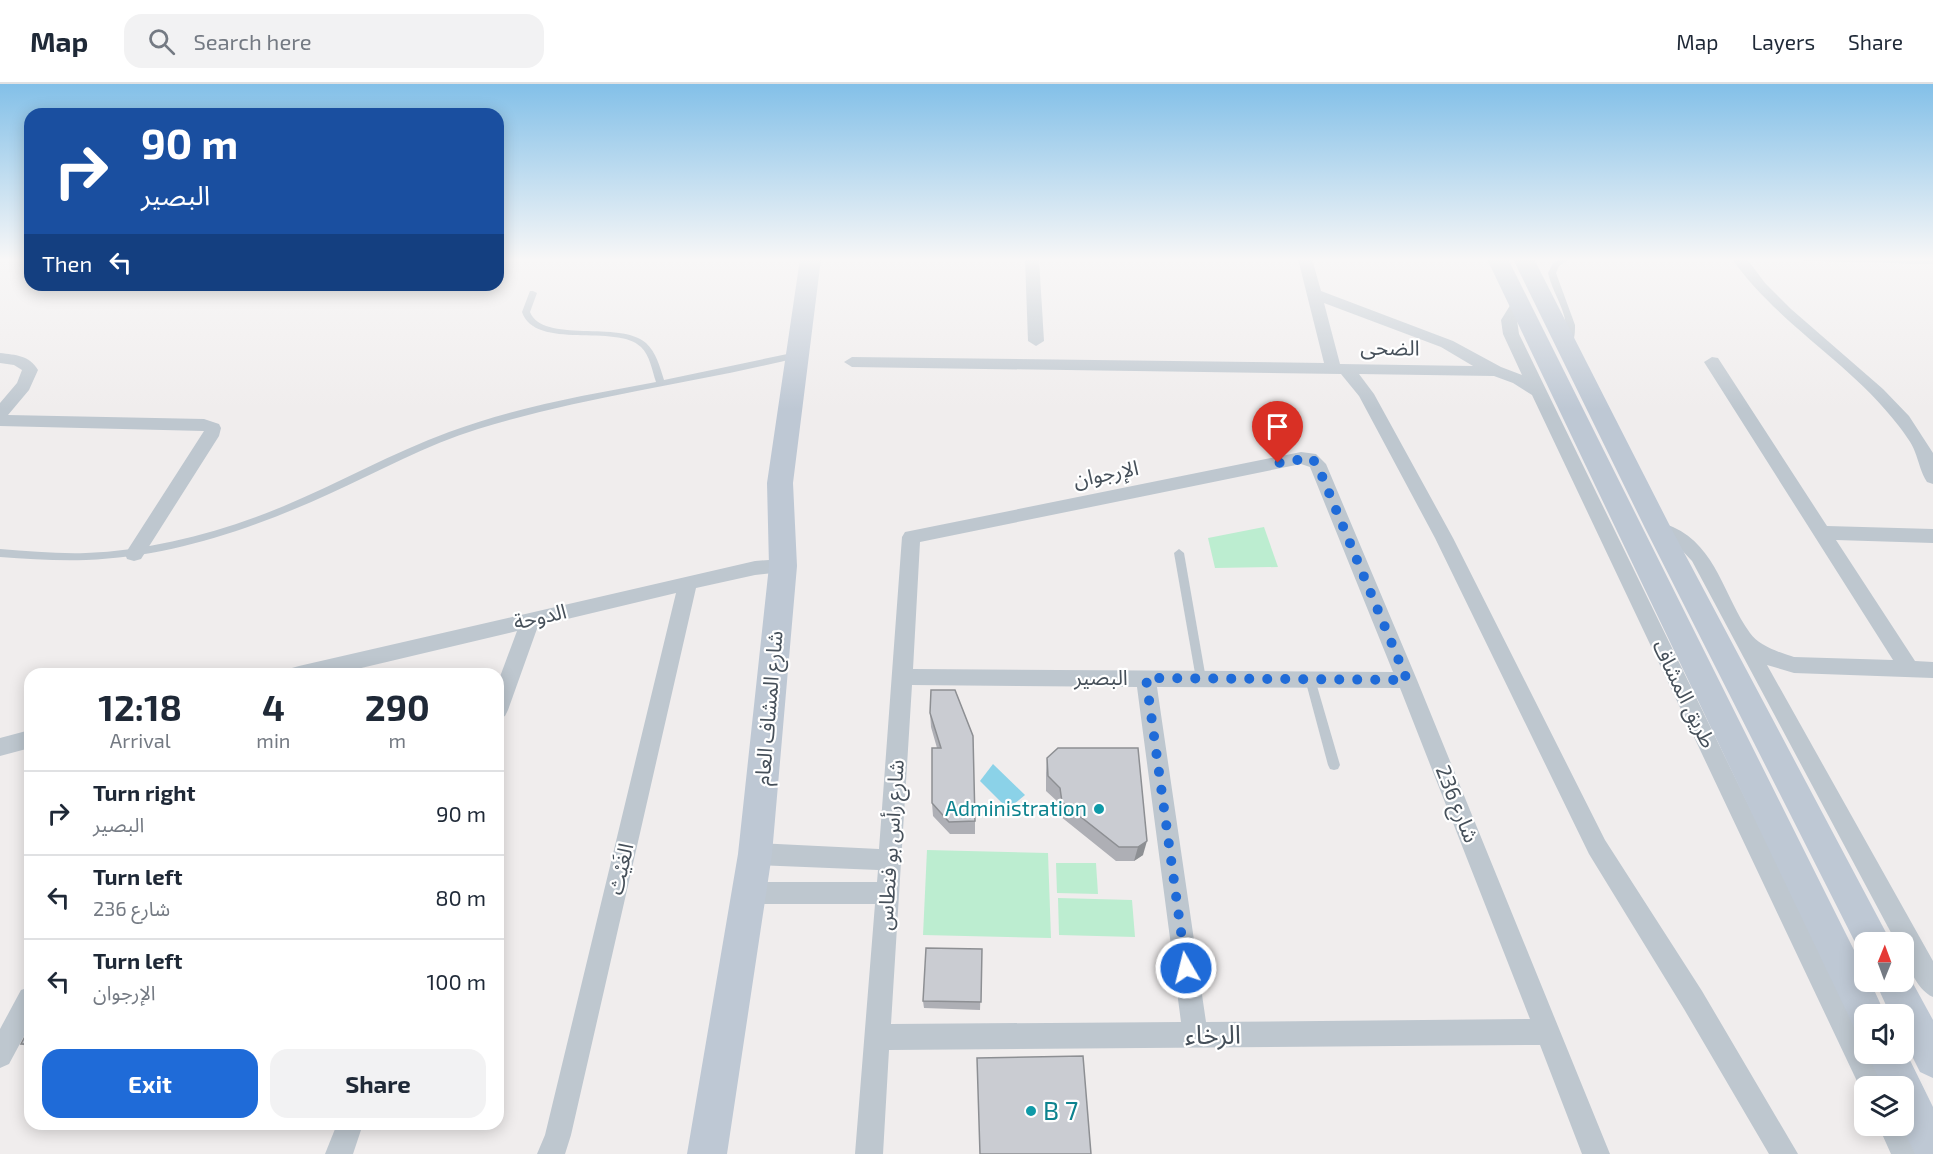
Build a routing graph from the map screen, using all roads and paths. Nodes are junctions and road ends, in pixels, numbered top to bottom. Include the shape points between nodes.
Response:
1 (526, 309) edge
2 (804, 309) edge
3 (1034, 309) edge
4 (1319, 309) edge
5 (1354, 309) edge
6 (1515, 309) edge
7 (1522, 309) edge
8 (1548, 309) edge
9 (1565, 309) edge
10 (1782, 309) edge
11 (1036, 340) dead end
12 (1566, 344) junction
13 (1520, 352) junction
14 (797, 355) junction
15 (0, 358) edge
16 (852, 362) dead end
17 (1712, 362) dead end
18 (1339, 368) junction
19 (1495, 371) junction
20 (661, 384) junction
21 (1538, 391) junction
22 (0, 413) edge
23 (0, 420) edge
24 (1553, 421) junction
25 (1593, 452) junction
26 (1311, 458) joint
27 (1933, 478) edge
28 (1658, 528) junction
29 (1821, 533) junction
30 (1933, 536) edge
31 (910, 537) joint
32 (0, 553) edge
33 (1179, 553) dead end
34 (134, 554) junction
35 (783, 566) junction
36 (688, 583) junction
37 (531, 619) junction
38 (1743, 639) junction
39 (1794, 665) junction
40 (324, 668) edge
41 (1909, 669) junction
42 (1933, 670) edge
43 (902, 677) junction
44 (1146, 678) junction
45 (1201, 679) junction
46 (1310, 680) junction
47 (1407, 680) junction
48 (504, 693) edge
49 (1775, 698) junction
50 (24, 741) edge
51 (0, 747) edge
52 (1334, 765) dead end
53 (755, 854) junction
54 (890, 860) junction
55 (750, 893) junction
56 (888, 893) junction
57 (1868, 932) edge
58 (1933, 985) edge
59 (1899, 992) edge
60 (1862, 1004) edge
61 (24, 1010) edge
62 (1548, 1032) junction
63 (1195, 1035) junction
64 (878, 1037) junction
65 (0, 1055) edge
66 (1933, 1059) edge
67 (1867, 1076) edge
68 (1914, 1110) edge
69 (348, 1130) edge
70 (1897, 1136) edge
71 (1933, 1149) edge
72 (339, 1154) edge
73 (551, 1154) edge
74 (707, 1154) edge
75 (869, 1154) edge
76 (1596, 1154) edge
77 (1784, 1154) edge
78 (1906, 1154) edge

1 - 20 lane via 531,323 541,328 616,334 640,342 649,350
2 - 14 street, شارع المشاف العام
3 - 11 street
4 - 18 street
5 - 19 street via 1447,344
6 - 13 street, طريق المشاف via 1509,320
7 - 25 street, طريق المشاف
8 - 12 street
9 - 12 lane via 1571,324
10 - 27 street via 1901,417 1921,444
12 - 28 street
13 - 19 street via 1509,366
13 - 21 street, طريق المشاف
14 - 20 lane
14 - 35 street, شارع المشاف العام via 780,483
15 - 22 street via 23,361 31,373
16 - 18 street, الضحى
17 - 29 street
18 - 19 street, الضحى
18 - 77 street via 1366,394 1444,538 1597,847
19 - 21 street, الضحى
20 - 34 lane via 543,407 471,428 260,519 192,542
21 - 24 street, طريق المشاف
23 - 34 street via 213,428
24 - 25 street
24 - 67 street, طريق المشاف
25 - 60 street, طريق المشاف
26 - 31 street, الإرجوان
26 - 47 street, شارع 236 via 1317,464
28 - 38 street via 1682,539 1699,556
28 - 57 street
29 - 30 street
29 - 41 street
31 - 43 street, شارع رأس بو فنطاس
32 - 34 lane via 73,557
33 - 45 lane
35 - 36 street, الدوحة
35 - 53 street, شارع المشاف العام
36 - 37 street, الدوحة
36 - 73 street, الغَيْث
37 - 40 street, الدوحة
37 - 48 street
38 - 39 street via 1772,658
38 - 49 street
39 - 41 street
39 - 49 street
41 - 42 street
43 - 44 street, البصير
43 - 54 street, شارع رأس بو فنطاس
44 - 45 street, البصير
44 - 63 street
45 - 46 street, البصير
46 - 47 street, البصير
46 - 52 lane
47 - 62 street, شارع 236
49 - 58 street
50 - 51 street
53 - 54 street
53 - 55 street, شارع المشاف العام
54 - 56 street, شارع رأس بو فنطاس
55 - 56 street
55 - 74 street, شارع المشاف العام
56 - 64 street, شارع رأس بو فنطاس
59 - 66 street
61 - 65 street
62 - 63 street, الرخاء
62 - 76 street, شارع 236
63 - 64 street, الرخاء
64 - 75 street, شارع رأس بو فنطاس
68 - 71 street
69 - 72 street
70 - 78 street

